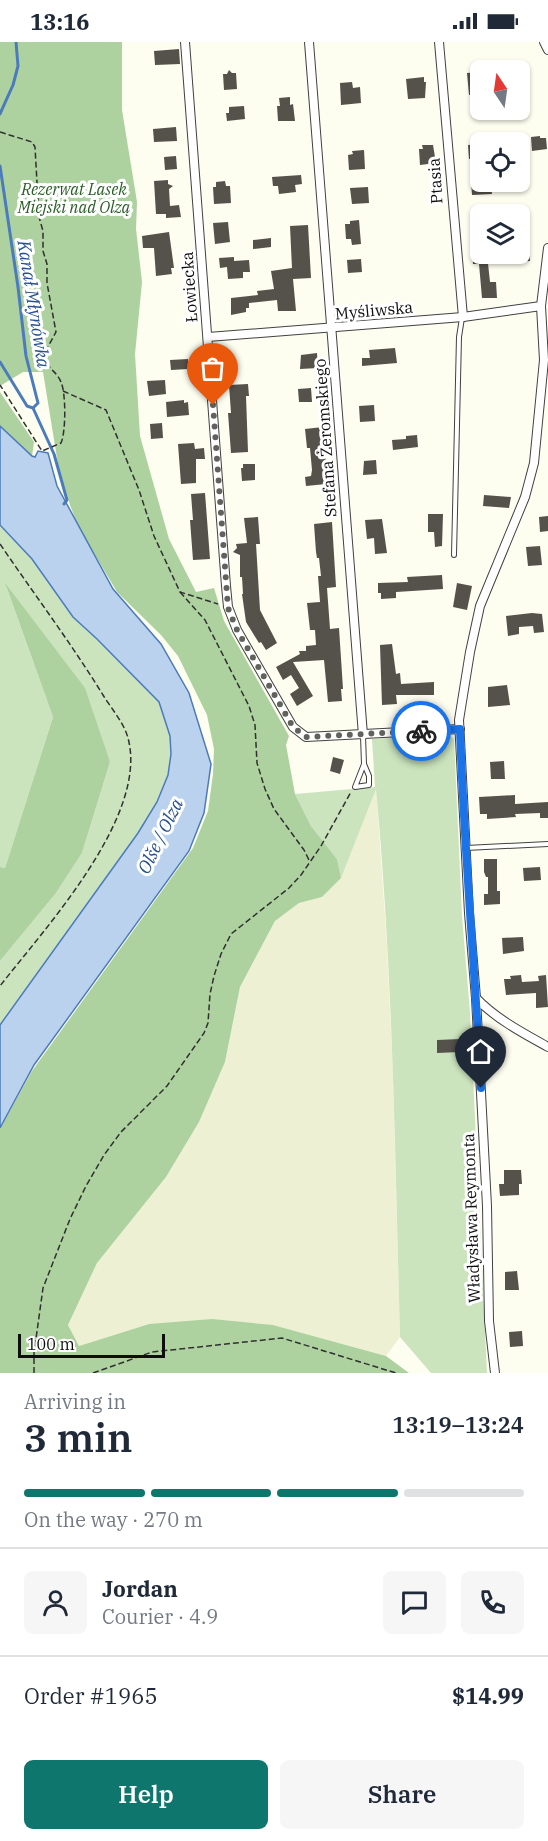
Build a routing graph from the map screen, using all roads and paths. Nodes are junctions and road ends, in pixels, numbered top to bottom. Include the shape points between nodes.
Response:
1 (185, 42) edge
2 (309, 42) edge
3 (439, 42) edge
4 (544, 42) edge
5 (548, 50) edge
6 (0, 132) edge
7 (548, 248) edge
8 (541, 306) junction
9 (463, 317) junction
10 (332, 329) junction
11 (208, 337) junction
12 (0, 385) edge
13 (62, 391) junction
14 (0, 544) edge
15 (454, 555) dead end
16 (180, 592) junction
17 (228, 608) junction
18 (460, 729) junction
19 (363, 735) junction
20 (364, 764) junction
21 (354, 786) junction
22 (548, 844) edge
23 (465, 848) junction
24 (310, 863) junction
25 (0, 986) edge
26 (476, 998) junction
27 (548, 1047) edge
28 (34, 1373) edge
29 (93, 1373) edge
30 (396, 1373) edge
31 (495, 1373) edge

1 - 11 street, Łowiecka
2 - 10 street, Stefana Żeromskiego
3 - 9 street, Ptasia
4 - 5 street
6 - 13 path via 32,142 34,147 37,210 56,323 55,338 44,354 48,367 61,382
7 - 8 street, Władysława Reymonta
8 - 9 street, Myśliwska
8 - 18 street, Władysława Reymonta via 544,360 532,472 480,606
9 - 10 street, Myśliwska
9 - 15 lane via 459,337
10 - 11 street, Myśliwska
10 - 19 street, Stefana Żeromskiego
11 - 17 street, Łowiecka
12 - 13 path via 42,451 63,440
13 - 16 path via 106,410
14 - 25 path via 128,735 132,758 113,828 94,862
16 - 17 path
16 - 24 path via 205,620 249,706 265,789
17 - 19 street, Łowiecka via 293,727 306,737
18 - 19 street
18 - 23 street, Władysława Reymonta
19 - 20 lane
20 - 21 lane
20 - 21 lane via 369,785
21 - 24 path
22 - 23 lane
23 - 26 street, Władysława Reymonta
24 - 28 path via 289,888 231,934 214,976 204,1033 167,1086 121,1132 86,1186 43,1288
26 - 27 street
26 - 31 street, Władysława Reymonta via 489,1321
29 - 30 path via 152,1352 282,1338

